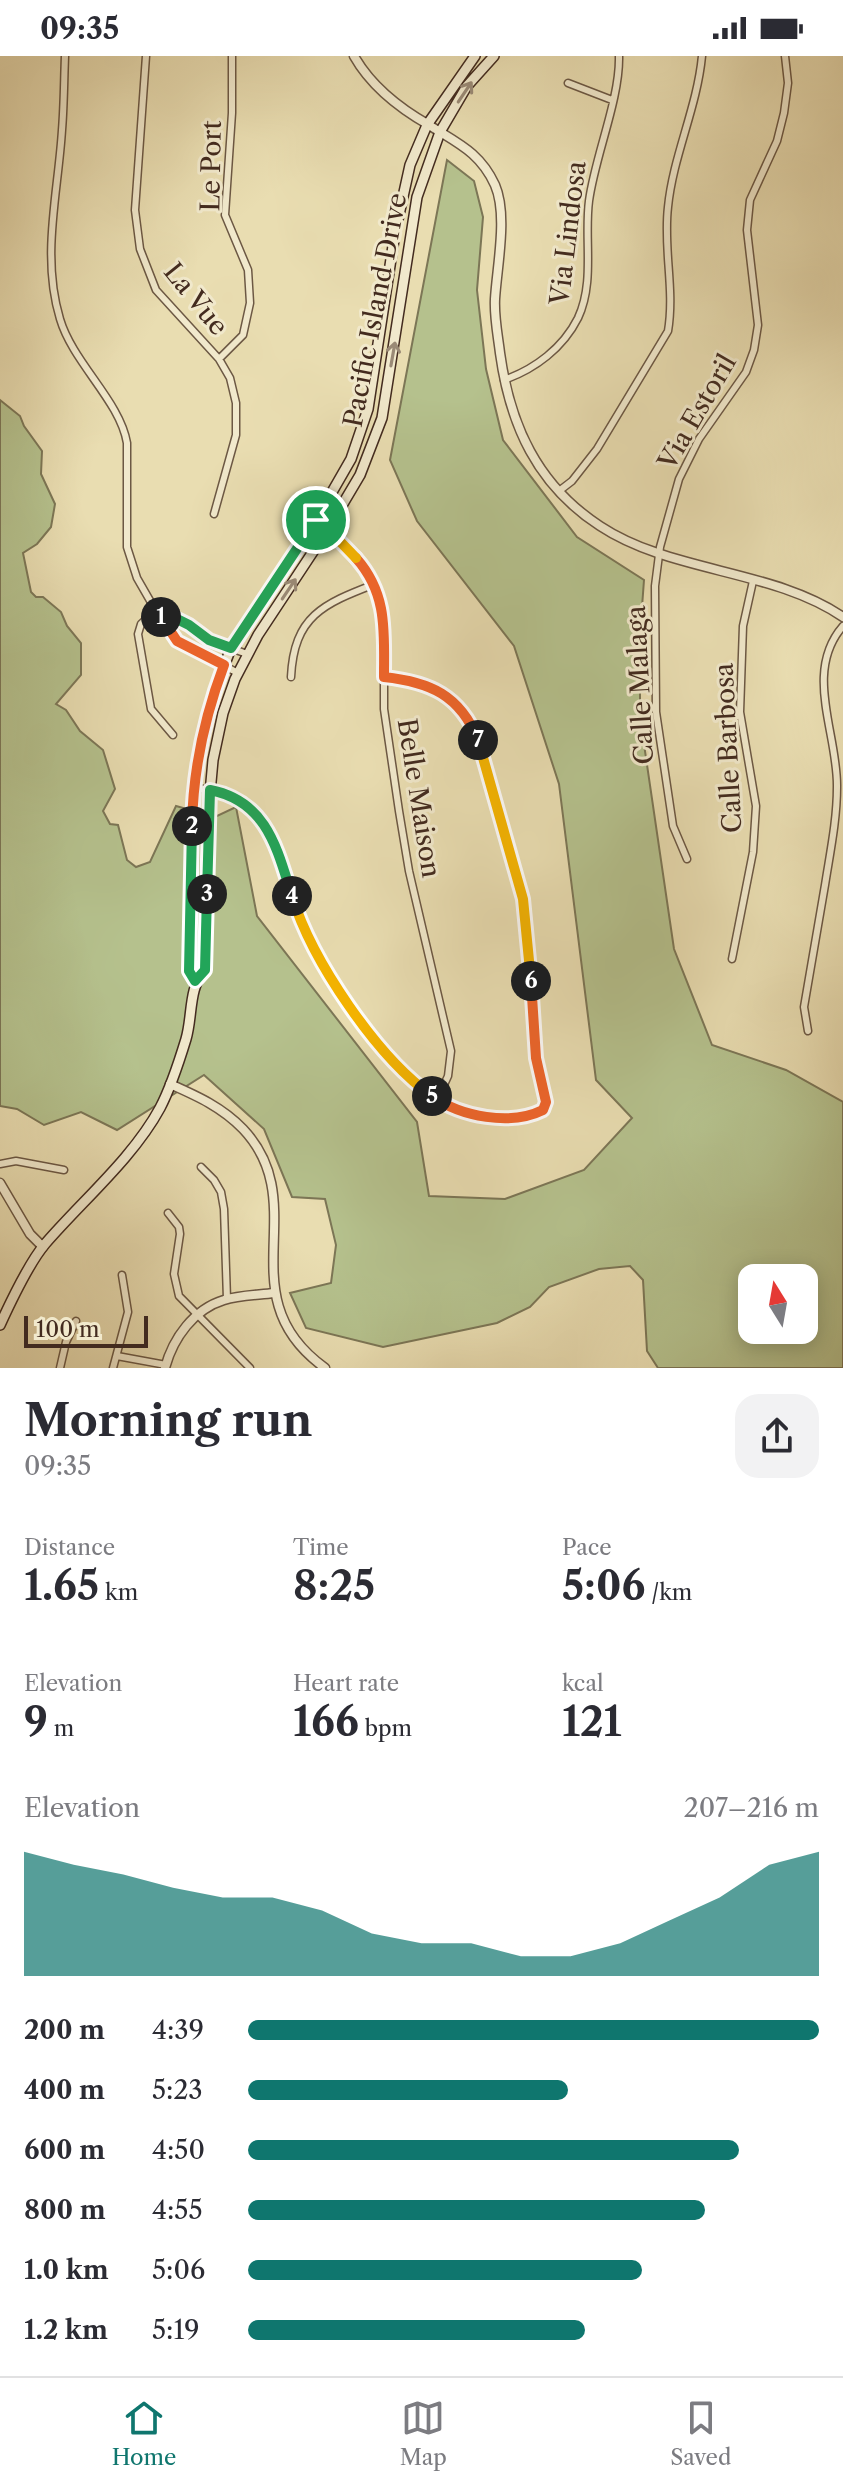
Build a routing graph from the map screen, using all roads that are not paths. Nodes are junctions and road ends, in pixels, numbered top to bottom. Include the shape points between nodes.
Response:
1 (65, 56) edge
2 (146, 56) edge
3 (232, 56) edge
4 (354, 56) edge
5 (475, 56) edge
6 (494, 56) edge
7 (619, 56) edge
8 (702, 56) edge
9 (785, 56) edge
10 (568, 83) dead end
11 (612, 100) junction
12 (427, 125) junction
13 (440, 132) junction
14 (219, 359) junction
15 (504, 380) junction
16 (559, 491) junction
17 (214, 514) dead end
18 (316, 520) junction
19 (328, 529) junction
20 (661, 554) junction
21 (753, 581) junction
22 (375, 584) junction
23 (157, 609) junction
24 (843, 617) edge
25 (843, 626) edge
26 (231, 648) junction
27 (247, 654) junction
28 (224, 665) junction
29 (238, 673) junction
30 (291, 677) dead end
31 (384, 677) junction
32 (173, 735) dead end
33 (193, 787) junction
34 (210, 790) junction
35 (687, 859) dead end
36 (732, 959) dead end
37 (195, 981) junction
38 (808, 1031) dead end
39 (170, 1084) junction
40 (437, 1100) junction
41 (0, 1164) edge
42 (201, 1167) dead end
43 (64, 1170) dead end
44 (0, 1183) edge
45 (168, 1213) dead end
46 (43, 1247) junction
47 (122, 1275) dead end
48 (274, 1293) junction
49 (227, 1299) junction
50 (198, 1313) junction
51 (76, 1321) dead end
52 (0, 1325) edge
53 (117, 1356) junction
54 (165, 1366) edge
55 (60, 1368) edge
56 (113, 1368) edge
57 (250, 1368) edge
58 (325, 1368) edge

1 - 23 street via 50,269 71,344 124,428 127,547 137,578
2 - 14 street, La Vue via 135,210 140,249 156,290
3 - 14 street, Le Port via 225,215 248,270 250,303 243,335
4 - 12 street via 376,85
5 - 12 main road, Pacific Island Drive
13 -> 6 main road, Pacific Island Drive via 467,86
7 - 11 street, Via Lindosa
8 - 16 street via 667,210 668,331 597,449
9 - 20 street, Via Estoril via 784,113 750,200 747,230 758,325 754,350 746,372 699,439 679,479
10 - 11 street
11 - 15 street, Via Lindosa via 589,203 582,309 551,353
12 - 13 street
12 - 18 main road, Pacific Island Drive via 410,165 395,233 368,409 351,459
13 - 15 street via 476,156 498,195 495,304
19 -> 13 main road, Pacific Island Drive via 360,475 382,418 417,197
14 - 17 street, La Vue via 230,378 237,426
15 - 16 street via 518,428
16 - 20 street via 600,526
18 - 19 street, Belle Maison
18 - 26 main road, Pacific Island Drive
19 - 22 street, Belle Maison
27 -> 19 main road, Pacific Island Drive
20 - 21 street
20 - 35 street, Calle Malaga via 655,586 656,712 673,826
21 - 24 street via 809,598
21 - 36 street, Calle Barbosa via 743,626 740,712 756,806 753,852
22 - 30 street via 311,617 298,636
22 - 31 street, Belle Maison via 384,625
23 - 26 street
23 - 28 street via 177,641
23 - 32 street via 138,634 151,709
25 - 38 street via 824,666 837,787 804,1007
26 - 27 street
26 - 28 main road, Pacific Island Drive
27 - 29 main road, Pacific Island Drive
28 - 29 street
28 - 33 main road, Pacific Island Drive via 202,735
29 - 34 main road, Pacific Island Drive via 223,713
31 - 40 street, Belle Maison via 409,871 451,1051
31 - 40 street via 425,684 468,718 523,899 543,1110 512,1118 487,1116
33 - 34 street
33 - 37 main road, Pacific Island Drive via 189,971
34 - 37 main road, Pacific Island Drive via 205,970
34 - 40 street via 235,798 267,828 303,927 329,974 395,1064
37 - 39 main road, Pacific Island Drive via 189,1025
39 - 46 main road, Pacific Island Drive via 131,1149
39 - 48 street via 228,1115 258,1151 276,1211
41 - 43 street via 16,1161
42 - 49 street via 221,1192
44 - 46 street
45 - 50 street via 180,1234 175,1283 179,1296
46 - 52 main road, Pacific Island Drive
47 - 53 street via 128,1312
48 - 49 street
48 - 58 street via 288,1332
49 - 50 street
50 - 54 street
50 - 57 street
51 - 55 street
53 - 54 street
53 - 56 street

